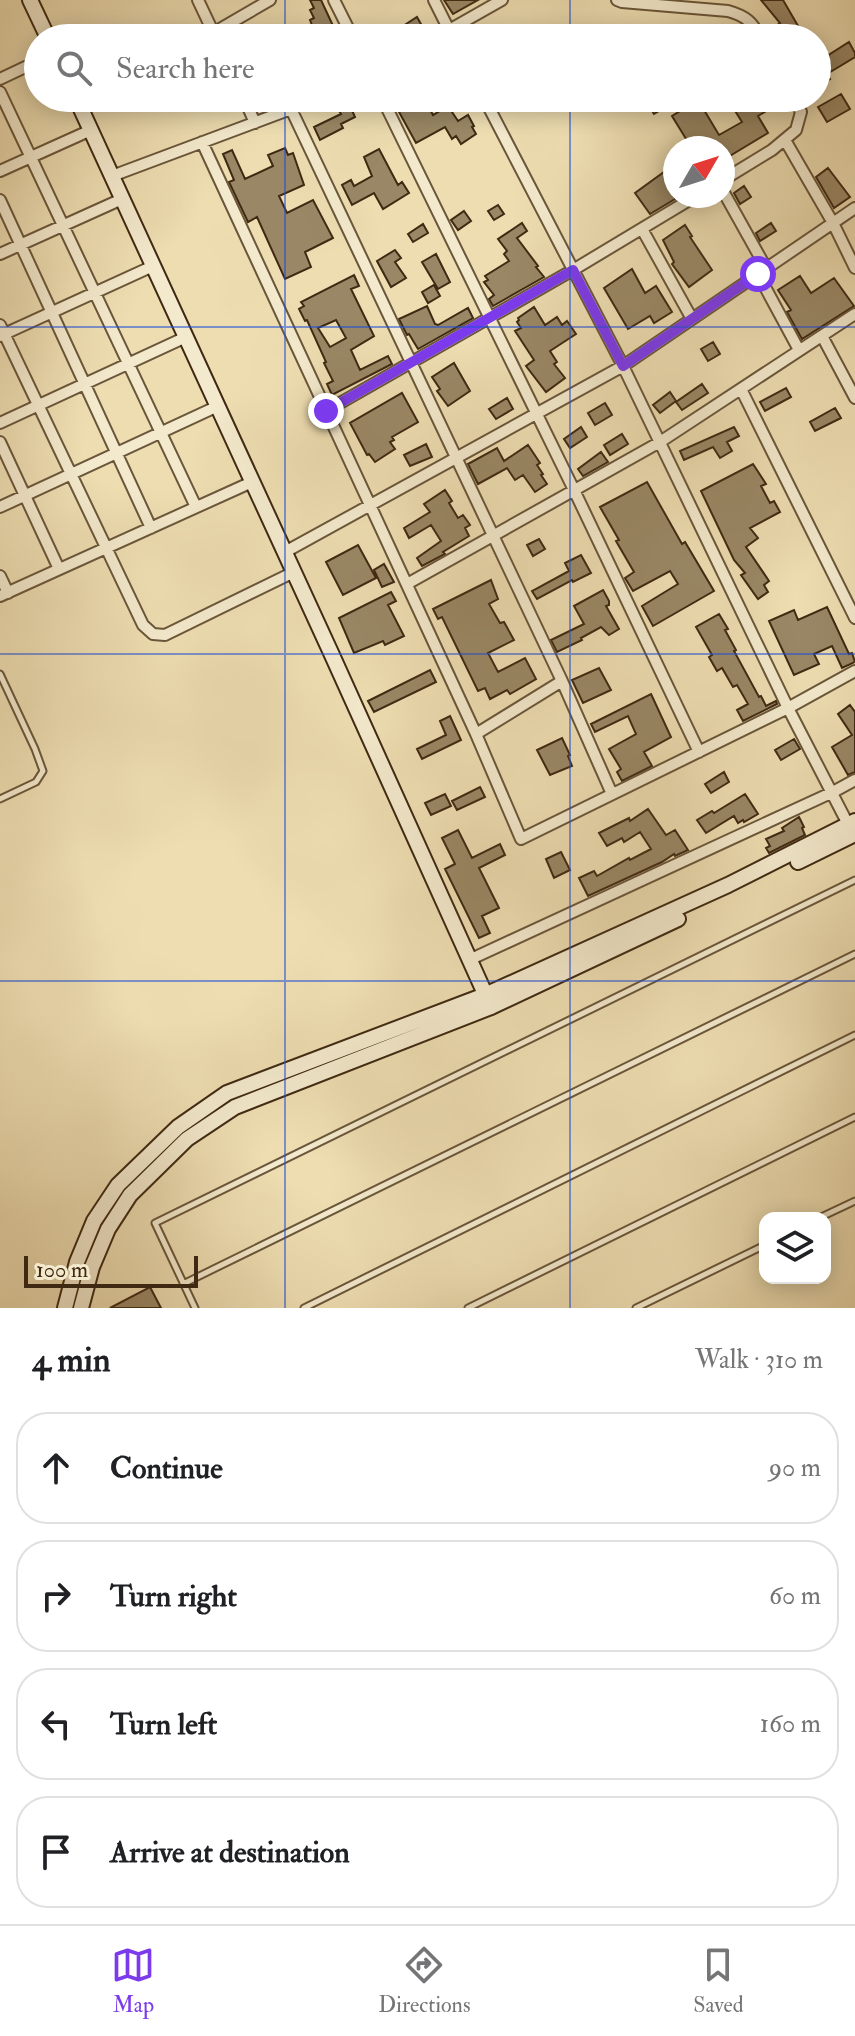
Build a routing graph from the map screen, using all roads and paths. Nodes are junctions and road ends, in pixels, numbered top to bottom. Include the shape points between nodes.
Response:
1 (30, 0) edge
2 (198, 0) edge
3 (270, 0) edge
4 (334, 0) edge
5 (434, 0) edge
6 (502, 0) edge
7 (617, 0) edge
8 (41, 24) edge
9 (209, 24) edge
10 (232, 24) edge
11 (346, 24) edge
12 (446, 24) edge
13 (466, 24) edge
14 (753, 24) edge
15 (24, 68) edge
16 (0, 79) edge
17 (0, 92) edge
18 (83, 112) edge
19 (250, 112) edge
20 (283, 112) edge
21 (292, 112) edge
22 (389, 112) edge
23 (491, 112) edge
24 (801, 112) edge
25 (255, 123) junction
26 (91, 130) junction
27 (785, 140) junction
28 (202, 142) junction
29 (31, 157) junction
30 (0, 171) edge
31 (735, 173) edge
32 (112, 176) junction
33 (122, 199) junction
34 (0, 200) edge
35 (676, 208) edge
36 (731, 208) edge
37 (855, 208) edge
38 (833, 223) junction
39 (63, 226) junction
40 (642, 229) junction
41 (20, 245) junction
42 (0, 254) edge
43 (153, 266) junction
44 (855, 268) edge
45 (573, 270) junction
46 (762, 271) junction
47 (95, 293) junction
48 (52, 313) junction
49 (855, 314) edge
50 (490, 318) junction
51 (692, 319) junction
52 (1, 332) edge
53 (822, 336) junction
54 (186, 337) junction
55 (799, 350) junction
56 (411, 363) junction
57 (128, 364) junction
58 (623, 366) junction
59 (85, 384) junction
60 (741, 389) junction
61 (855, 398) edge
62 (38, 406) junction
63 (218, 406) junction
64 (326, 411) junction
65 (537, 413) junction
66 (0, 423) edge
67 (160, 433) junction
68 (0, 442) edge
69 (660, 442) junction
70 (116, 453) junction
71 (456, 457) junction
72 (70, 474) junction
73 (252, 482) junction
74 (574, 490) junction
75 (25, 495) junction
76 (370, 505) junction
77 (0, 507) edge
78 (196, 507) junction
79 (151, 528) junction
80 (493, 536) junction
81 (105, 549) junction
82 (285, 552) junction
83 (59, 569) junction
84 (294, 572) junction
85 (0, 576) edge
86 (407, 584) junction
87 (4, 595) edge
88 (855, 618) edge
89 (855, 671) edge
90 (0, 674) edge
91 (562, 681) junction
92 (788, 708) junction
93 (476, 734) junction
94 (699, 752) junction
95 (855, 780) edge
96 (833, 792) junction
97 (612, 794) junction
98 (0, 799) edge
99 (853, 829) edge
100 (855, 880) edge
101 (855, 954) edge
102 (469, 960) junction
103 (488, 1001) junction
104 (855, 1035) edge
105 (855, 1117) edge
106 (855, 1201) edge
107 (831, 1212) edge
108 (759, 1248) edge
109 (183, 1284) junction
110 (65, 1308) edge
111 (81, 1308) edge
112 (195, 1308) edge
113 (304, 1308) edge
114 (468, 1308) edge
115 (636, 1308) edge

1 - 8 street
2 - 9 street
3 - 10 street
4 - 11 street
5 - 12 street
6 - 13 street
7 - 14 street via 728,11
15 - 16 street
17 - 29 street
18 - 26 street
19 - 25 street
20 - 25 street
21 - 56 street
22 - 50 street
23 - 45 street
24 - 27 street via 796,130
25 - 28 street
26 - 29 street
26 - 32 street
27 - 31 street
27 - 38 street
28 - 32 street
28 - 64 street
29 - 30 street
29 - 39 street
32 - 33 street
33 - 39 street
33 - 43 street
34 - 41 street
35 - 40 street
36 - 46 street
37 - 38 street
38 - 44 street
38 - 46 street
39 - 41 street
39 - 47 street
40 - 45 street
40 - 51 street
41 - 42 street
41 - 48 street
43 - 47 street
43 - 54 street
45 - 50 street
45 - 58 street
46 - 51 street
46 - 55 street
47 - 48 street
47 - 57 street
48 - 52 street
48 - 59 street
49 - 53 street
50 - 56 street
50 - 65 street
51 - 58 street
52 - 62 street
53 - 55 street
53 - 61 street
54 - 57 street
54 - 63 street
55 - 60 street
56 - 64 street
56 - 71 street
57 - 59 street
57 - 67 street
58 - 65 street
58 - 69 street
59 - 62 street
59 - 70 street
60 - 69 street
60 - 88 street
62 - 66 street
62 - 72 street
63 - 67 street
63 - 73 street
64 - 76 street
65 - 71 street
65 - 74 street
67 - 70 street
67 - 78 street
68 - 75 street
69 - 74 street
69 - 92 street
70 - 72 street
70 - 79 street
71 - 76 street
71 - 80 street
72 - 75 street
72 - 81 street
73 - 78 street
73 - 82 street
74 - 80 street
74 - 94 street
75 - 77 street
75 - 83 street
76 - 82 street
76 - 86 street
78 - 79 street
79 - 81 street
80 - 86 street
80 - 91 street
81 - 83 street
81 - 84 street via 143,625 153,634 165,635
82 - 84 street
83 - 87 street
84 - 102 street
85 - 87 street
86 - 93 street
89 - 92 street
90 - 98 lane via 43,771 36,782
91 - 93 street
91 - 97 street
92 - 94 street
92 - 96 street
93 - 97 street via 521,839
94 - 97 street
95 - 96 street
96 - 99 street
96 - 102 street
99 - 103 street
100 - 109 lane via 155,1223
101 - 109 lane
102 - 103 street
103 - 110 street via 227,1093 178,1127 118,1185 94,1221
103 - 111 street via 235,1107 187,1139 130,1195 108,1229
104 - 113 lane
105 - 114 lane
106 - 107 lane
108 - 115 lane
109 - 112 lane

